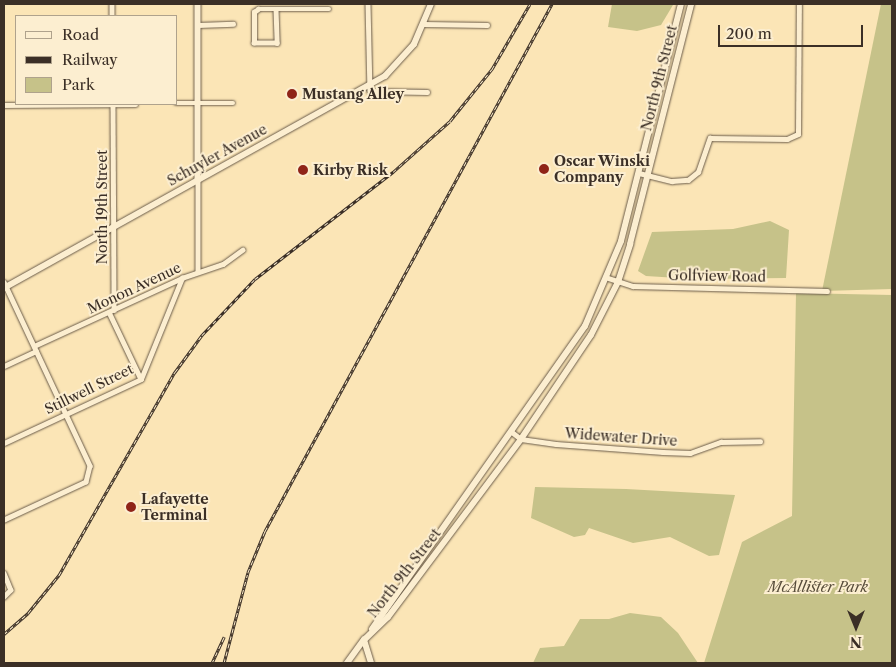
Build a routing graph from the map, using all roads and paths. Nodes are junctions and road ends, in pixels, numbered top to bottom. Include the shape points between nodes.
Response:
1 (198, 4) edge
2 (368, 4) edge
3 (431, 4) edge
4 (681, 4) edge
5 (691, 4) edge
6 (799, 4) edge
7 (288, 6) edge
8 (329, 8) dead end
9 (276, 9) junction
10 (233, 24) dead end
11 (424, 24) junction
12 (487, 24) dead end
13 (198, 25) junction
14 (368, 86) junction
15 (427, 92) dead end
16 (178, 103) edge
17 (198, 103) junction
18 (233, 103) dead end
19 (113, 105) edge
20 (638, 172) junction
21 (648, 175) junction
22 (198, 180) junction
23 (112, 227) junction
24 (242, 250) dead end
25 (198, 272) junction
26 (182, 278) junction
27 (608, 278) junction
28 (618, 282) junction
29 (5, 286) edge
30 (827, 291) dead end
31 (111, 311) junction
32 (35, 348) junction
33 (4, 366) edge
34 (141, 379) junction
35 (66, 414) junction
36 (512, 432) junction
37 (521, 439) junction
38 (760, 441) dead end
39 (4, 442) edge
40 (4, 520) edge
41 (4, 573) edge
42 (4, 597) edge
43 (364, 640) junction
44 (347, 663) edge
45 (371, 663) edge

1 - 13 street
2 - 14 street
3 - 11 main road, Schuyler Avenue
4 - 20 main road, North 9th Street
5 - 21 main road, North 9th Street
6 - 21 street via 798,134 787,139 710,138 698,172 688,180 672,181
7 - 8 street
7 - 9 street
9 - 9 street via 254,12 254,43 277,43
10 - 13 street
11 - 12 street
11 - 14 main road, Schuyler Avenue via 402,60
13 - 17 street
14 - 15 street via 370,91
14 - 22 main road, Schuyler Avenue
16 - 17 street
17 - 18 street
17 - 22 street
19 - 23 street, North 19th Street
20 - 21 street
20 - 27 main road, North 9th Street
21 - 28 main road, North 9th Street
22 - 23 main road, Schuyler Avenue
22 - 25 street
23 - 29 main road, Schuyler Avenue
23 - 31 street, North 19th Street
24 - 25 street, Monon Avenue via 223,264
25 - 26 street, Monon Avenue
26 - 31 street, Monon Avenue
26 - 34 street, Stillwell Street
27 - 28 street, Golfview Road
27 - 36 main road, North 9th Street via 575,345
28 - 30 street, Golfview Road via 633,286
28 - 37 main road, North 9th Street via 591,336
29 - 32 street
31 - 32 street, Monon Avenue
31 - 34 street, North 19th Street
32 - 33 street, Monon Avenue
32 - 35 street
34 - 35 street, Stillwell Street
35 - 39 street, Stillwell Street
35 - 40 street via 90,466 86,482
36 - 37 street
36 - 43 main road, North 9th Street
37 - 38 street, Widewater Drive via 690,453 721,442
37 - 43 main road, North 9th Street via 388,618
41 - 42 street via 11,590
43 - 44 street
43 - 45 main road

